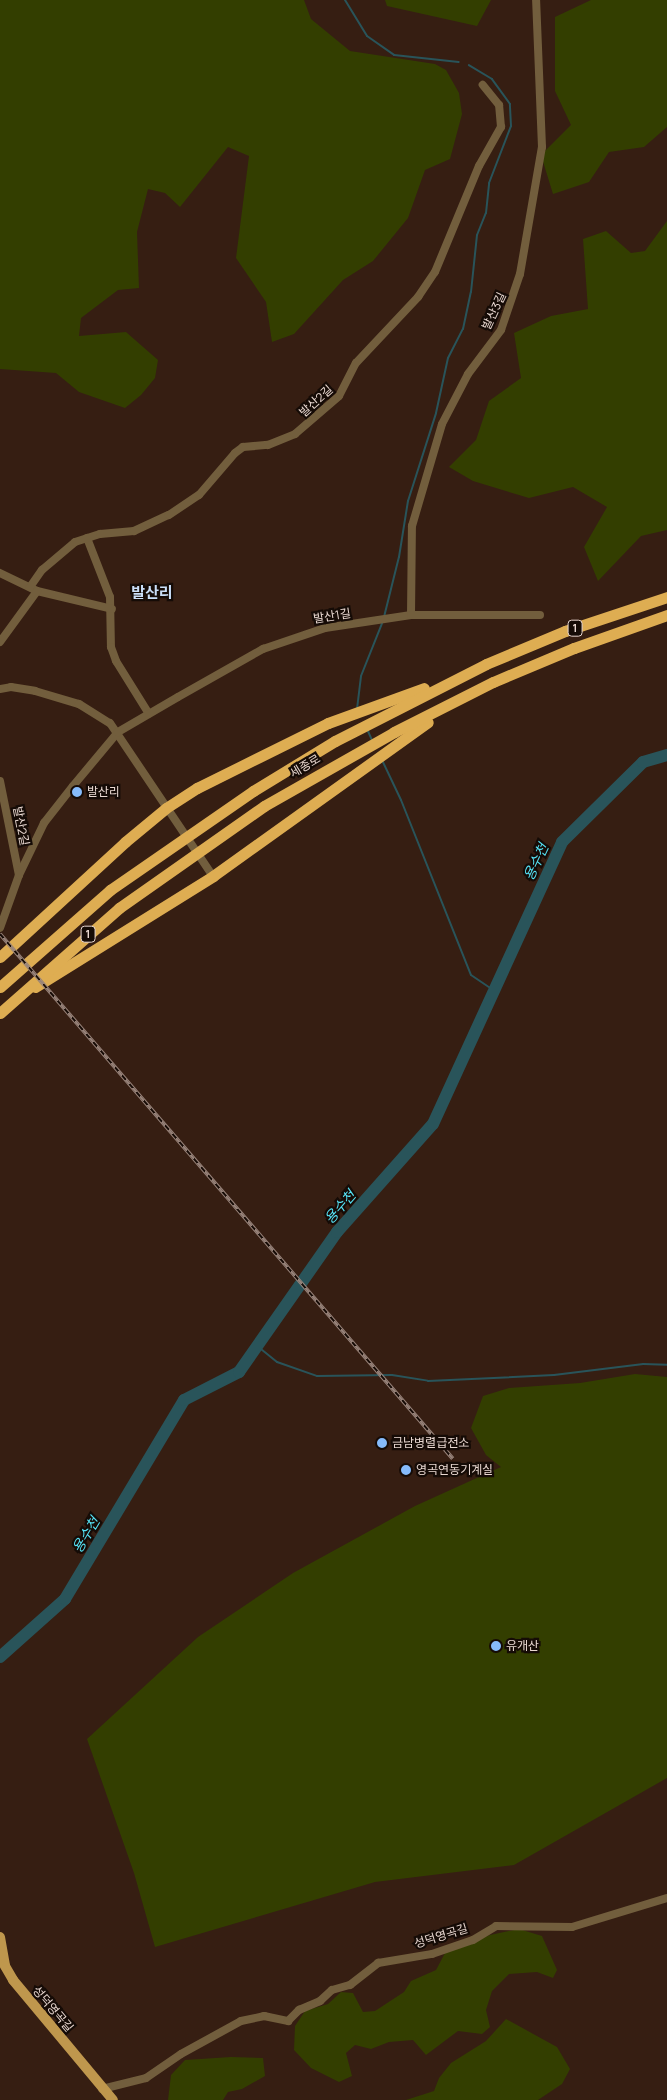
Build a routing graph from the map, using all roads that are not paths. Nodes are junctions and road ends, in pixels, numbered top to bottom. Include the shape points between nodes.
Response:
1 (536, 0) edge
2 (484, 85) dead end
3 (87, 538) junction
4 (0, 574) edge
5 (34, 589) junction
6 (667, 597) edge
7 (112, 610) junction
8 (540, 615) dead end
9 (411, 616) junction
10 (667, 616) edge
11 (0, 642) edge
12 (0, 690) edge
13 (382, 709) junction
14 (149, 714) junction
15 (118, 732) junction
16 (398, 736) junction
17 (0, 782) edge
18 (166, 808) junction
19 (19, 875) junction
20 (213, 876) junction
21 (0, 928) edge
22 (0, 957) edge
23 (0, 987) edge
24 (12, 1002) junction
25 (0, 1013) edge
26 (667, 1898) edge
27 (0, 1937) edge
28 (102, 2089) junction
29 (113, 2100) edge

1 - 9 street, 발산3길 via 542,147 520,274 501,330 468,374 442,424 412,526
2 - 3 street, 발산2길 via 499,105 501,127 479,166 435,272 418,297 356,363 339,396 295,434 268,445 244,447 235,453 199,495 169,515 134,531
3 - 5 street, 발산2길 via 59,554
3 - 7 street via 104,574
4 - 5 street
5 - 7 street
5 - 11 street, 발산2길
6 - 13 highway, 세종로 / 1 via 565,631
7 - 14 street via 111,647 116,661
8 - 9 street, 발산1길
9 - 14 street, 발산1길 via 325,628 281,641
10 - 16 highway, 세종로 / 1 via 574,648 493,682
12 - 15 street via 12,687 80,704
13 - 18 highway via 328,723 205,783
13 - 23 highway, 세종로 / 1 via 198,827 110,890
14 - 15 street, 발산1길
15 - 18 street
15 - 19 street, 발산1길 via 44,823
16 - 20 highway via 352,774
16 - 24 highway, 세종로 / 1 via 344,759 182,861 119,908
17 - 19 street, 발산2길
18 - 20 street
18 - 22 highway
19 - 21 street, 발산1길
20 - 24 highway
24 - 25 highway, 세종로 / 1
26 - 28 street, 성덕영곡길 via 572,1927 496,1926 473,1940 432,1954 378,1963 355,1982 332,1990 320,2002 299,2010 288,2021 264,2016 241,2021 181,2054 146,2078
27 - 28 main road, 성덕영곡길 via 5,1966 13,1980
28 - 29 main road, 성덕영곡길

